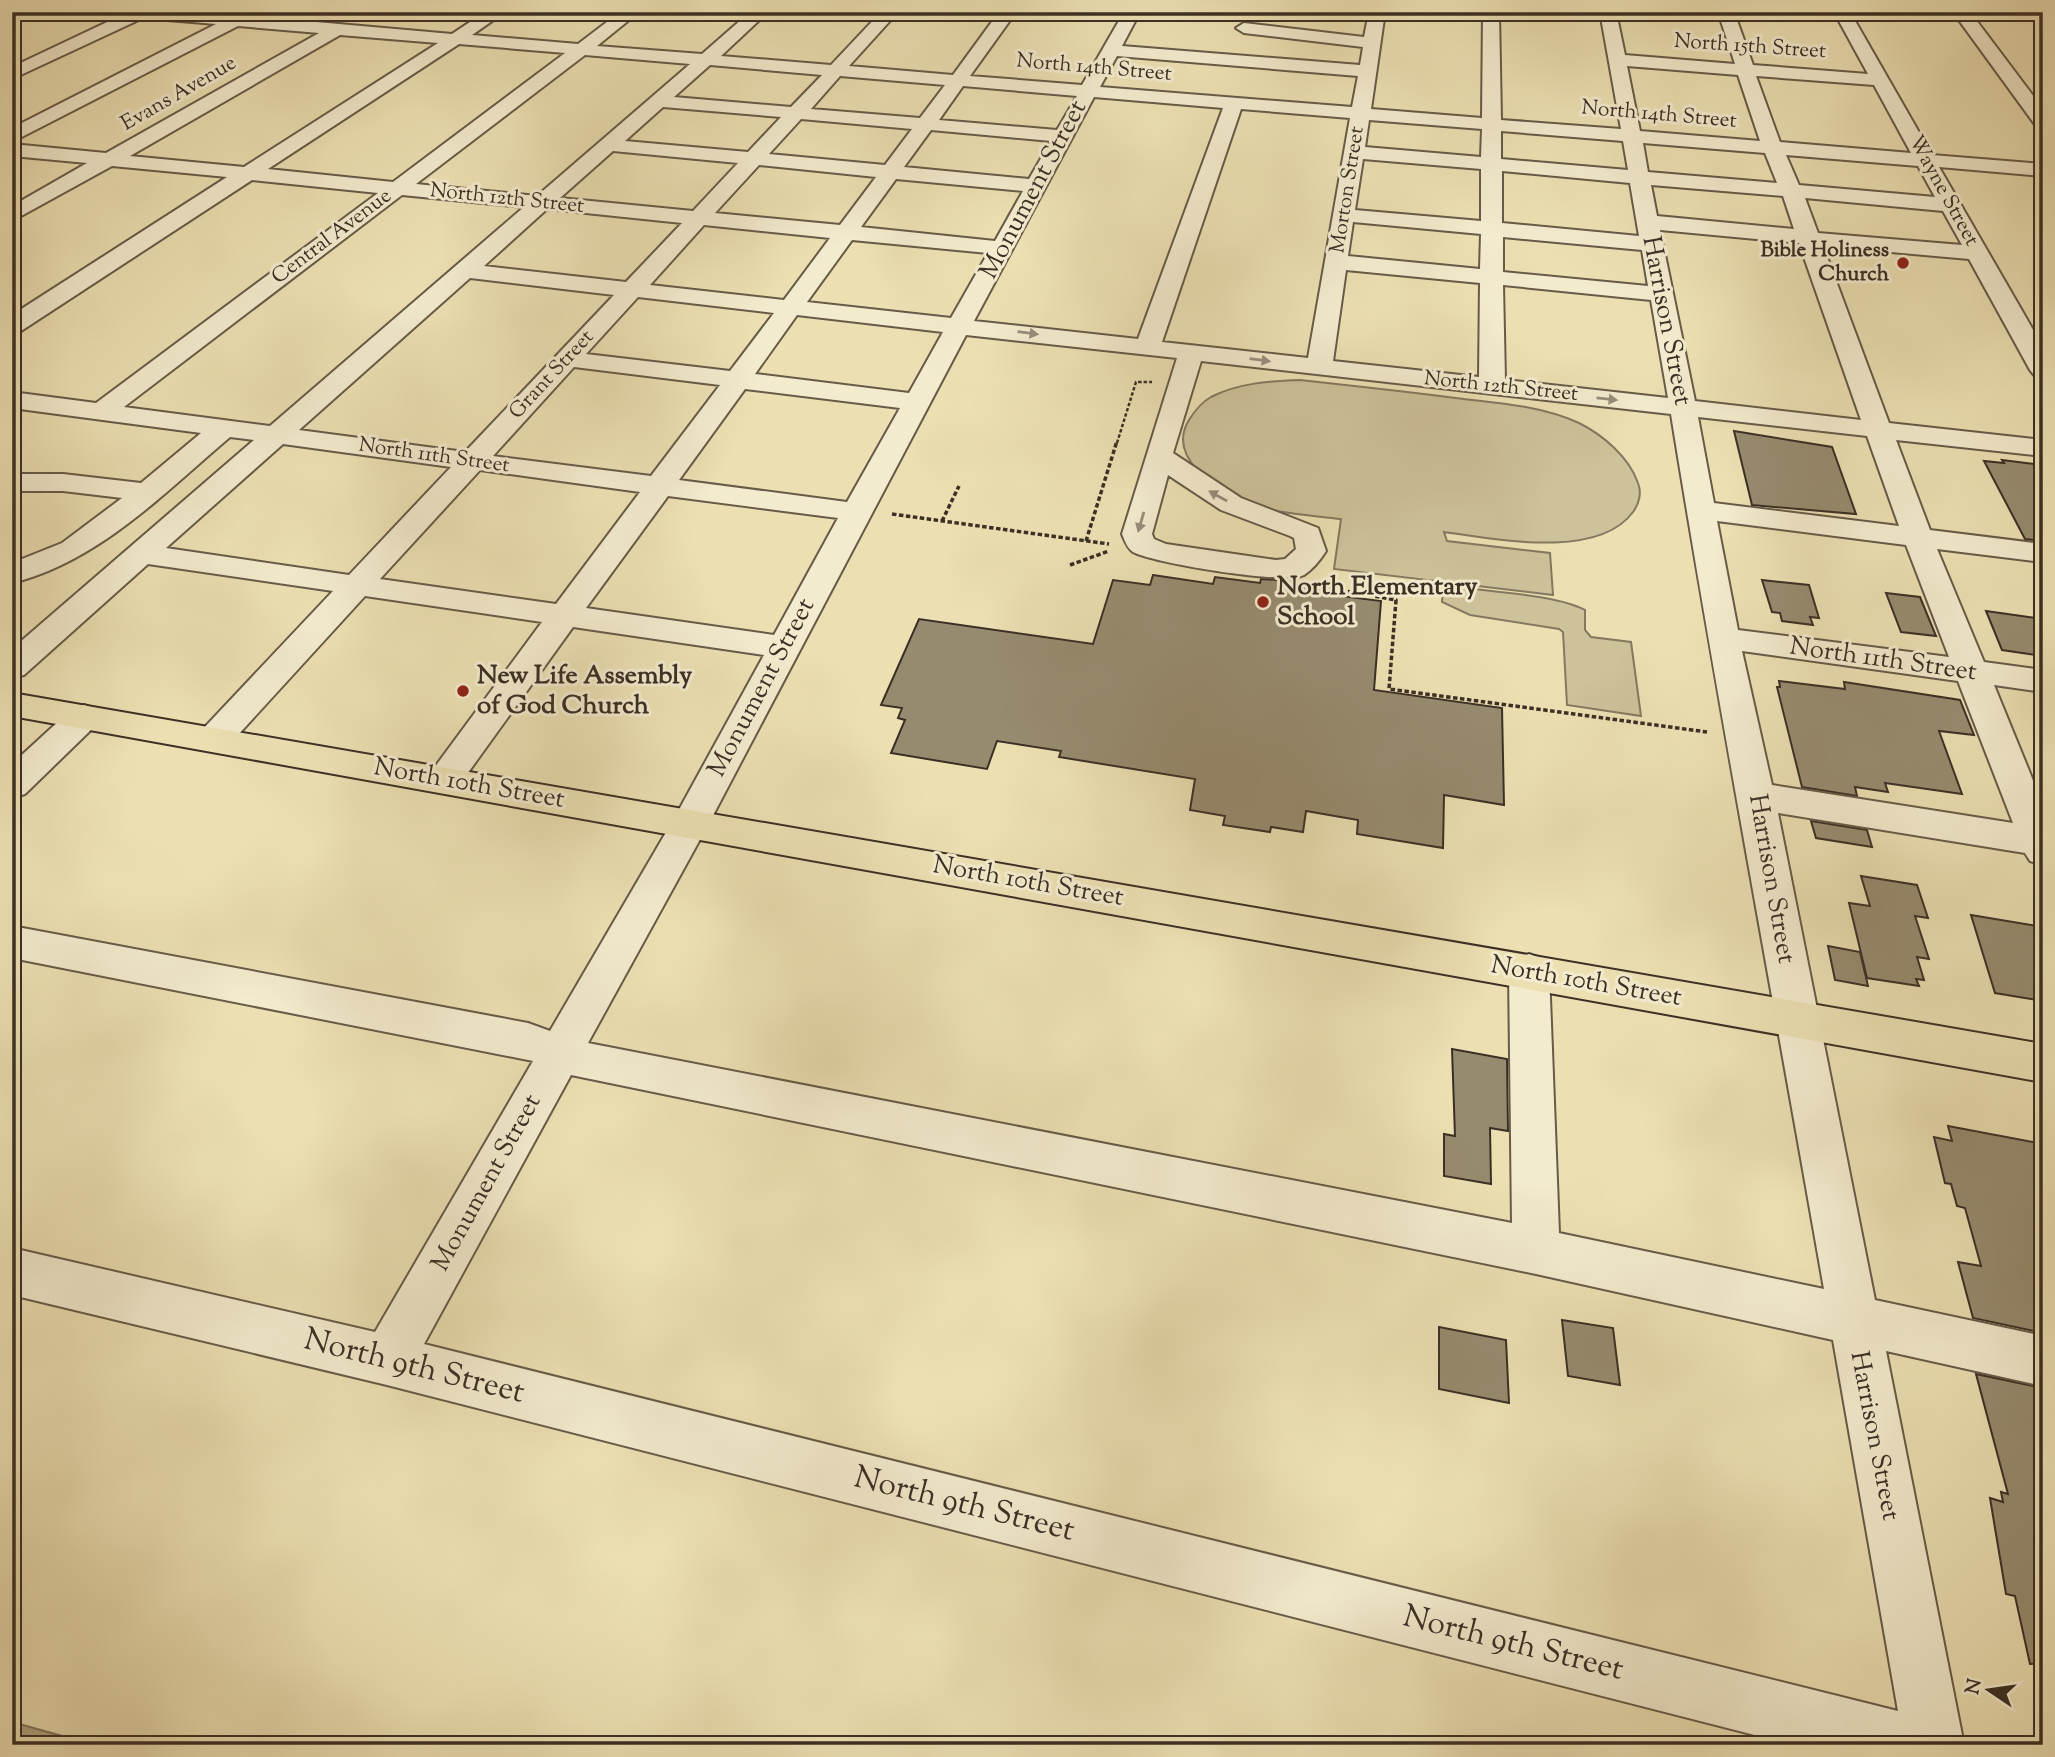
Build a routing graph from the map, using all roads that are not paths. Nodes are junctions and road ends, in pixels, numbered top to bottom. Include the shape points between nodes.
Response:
1 (24, 12) edge
2 (368, 12) edge
3 (497, 12) edge
4 (631, 12) edge
5 (760, 12) edge
6 (890, 12) edge
7 (1007, 12) edge
8 (1132, 12) edge
9 (1377, 12) edge
10 (1491, 12) edge
11 (1608, 12) edge
12 (1726, 12) edge
13 (1842, 12) edge
14 (1961, 12) edge
15 (137, 13) edge
16 (243, 17) edge
17 (12, 18) edge
18 (1247, 20) edge
19 (338, 29) junction
20 (456, 39) junction
21 (1372, 43) junction
22 (582, 49) junction
23 (1110, 50) junction
24 (1231, 59) junction
25 (705, 60) junction
26 (1616, 60) junction
27 (836, 70) junction
28 (1747, 70) junction
29 (1367, 71) junction
30 (12, 74) edge
31 (958, 80) junction
32 (1880, 80) junction
33 (1088, 90) junction
34 (658, 102) junction
35 (1234, 102) junction
36 (796, 113) junction
37 (1360, 113) junction
38 (2043, 122) edge
39 (1491, 123) junction
40 (925, 124) junction
41 (1630, 135) junction
42 (12, 136) edge
43 (1063, 136) junction
44 (608, 145) junction
45 (1775, 147) junction
46 (12, 150) edge
47 (1354, 152) junction
48 (109, 159) junction
49 (753, 159) junction
50 (1926, 160) junction
51 (1491, 164) junction
52 (2043, 170) edge
53 (890, 172) junction
54 (248, 173) junction
55 (1638, 177) junction
56 (1036, 187) junction
57 (398, 188) junction
58 (1791, 191) junction
59 (542, 203) junction
60 (1951, 205) junction
61 (12, 215) edge
62 (1343, 215) junction
63 (698, 218) junction
64 (1647, 222) junction
65 (1491, 229) junction
66 (845, 233) junction
67 (1814, 238) junction
68 (1651, 244) junction
69 (1002, 248) junction
70 (1978, 254) junction
71 (1336, 262) junction
72 (465, 271) junction
73 (1492, 279) junction
74 (632, 289) junction
75 (1661, 294) junction
76 (791, 307) junction
77 (2010, 312) junction
78 (2043, 315) edge
79 (960, 325) junction
80 (12, 326) edge
81 (1148, 347) junction
82 (1192, 352) junction
83 (567, 359) junction
84 (1319, 367) junction
85 (2043, 370) edge
86 (737, 380) junction
87 (1492, 386) junction
88 (15, 402) edge
89 (918, 402) junction
90 (1683, 408) junction
91 (101, 412) junction
92 (224, 428) junction
93 (1878, 429) junction
94 (277, 435) junction
95 (2043, 448) edge
96 (1160, 456) junction
97 (472, 462) junction
98 (12, 483) edge
99 (659, 486) junction
100 (148, 493) junction
101 (1701, 510) junction
102 (856, 512) junction
103 (1918, 538) junction
104 (2043, 553) edge
105 (141, 554) junction
106 (12, 574) edge
107 (357, 586) junction
108 (564, 615) junction
109 (1723, 638) junction
110 (784, 647) junction
111 (12, 667) edge
112 (1972, 672) junction
113 (2043, 681) edge
114 (12, 704) edge
115 (84, 717) junction
116 (215, 739) junction
117 (444, 779) junction
118 (12, 785) edge
119 (1756, 796) junction
120 (690, 823) junction
121 (2042, 845) edge
122 (12, 942) edge
123 (1529, 971) junction
124 (1797, 1021) junction
125 (562, 1051) junction
126 (2043, 1063) edge
127 (1536, 1251) junction
128 (12, 1271) edge
129 (1851, 1318) junction
130 (387, 1360) junction
131 (2043, 1361) edge
132 (1914, 1745) edge
133 (1934, 1745) edge

1 - 17 street
2 - 19 street, Evans Avenue
3 - 20 street
4 - 22 street, Central Avenue
5 - 25 street
6 - 27 street, Grant Street
7 - 31 street
8 - 23 street, Monument Street
9 - 21 street, Morton Street
10 - 39 street
11 - 26 street, Harrison Street
12 - 28 street
13 - 32 street, Wayne Street
14 - 38 street
15 - 16 street, North 14th Street
15 - 30 street
16 - 19 street, North 14th Street
16 - 42 street
18 - 21 street
18 - 24 street
19 - 20 street, North 14th Street
19 - 48 street, Evans Avenue
20 - 22 street, North 14th Street
20 - 54 street
21 - 29 street, Morton Street
22 - 25 street, North 14th Street
22 - 57 street, Central Avenue
23 - 24 street
23 - 33 street, Monument Street
24 - 29 street
25 - 27 street, North 14th Street
25 - 34 street
26 - 28 street, North 15th Street
26 - 41 street, Harrison Street
27 - 31 street, North 14th Street
27 - 36 street, Grant Street
28 - 32 street, North 15th Street
28 - 45 street
29 - 37 street, Morton Street
31 - 33 street, North 14th Street
31 - 40 street
32 - 50 street, Wayne Street
33 - 35 street, North 14th Street
33 - 43 street, Monument Street
34 - 36 street
34 - 44 street
35 - 37 street, North 14th Street
35 - 81 street
36 - 40 street
36 - 49 street, Grant Street
37 - 39 street, North 14th Street
37 - 47 street, Morton Street
39 - 41 street, North 14th Street
39 - 51 street
40 - 43 street
40 - 53 street
41 - 45 street, North 14th Street
41 - 55 street, Harrison Street
43 - 56 street, Monument Street
44 - 49 street
44 - 59 street
45 - 50 street, North 14th Street
45 - 58 street
46 - 48 street, North 12th Street
47 - 51 street
47 - 62 street, Morton Street
48 - 54 street, North 12th Street
48 - 61 street, Evans Avenue
49 - 53 street
49 - 63 street, Grant Street
50 - 52 street, North 14th Street
50 - 60 street, Wayne Street
51 - 55 street
51 - 65 street
53 - 56 street
53 - 66 street
54 - 57 street, North 12th Street
54 - 80 street
55 - 58 street
55 - 64 street, Harrison Street
56 - 69 street, Monument Street
57 - 59 street, North 12th Street
57 - 91 street, Central Avenue
58 - 60 street
58 - 67 street
59 - 63 street, North 12th Street
59 - 72 street
60 - 70 street, Wayne Street
62 - 65 street
62 - 71 street, Morton Street
63 - 66 street, North 12th Street
63 - 74 street, Grant Street
64 - 67 street
64 - 68 street, Harrison Street
65 - 68 street
65 - 73 street
66 - 69 street, North 12th Street
66 - 76 street
67 - 70 street
67 - 93 street
68 - 75 street, Harrison Street
69 - 79 street, Monument Street
70 - 77 street, Wayne Street
71 - 73 street
71 - 84 street, Morton Street
72 - 74 street, North 12th Street
72 - 94 street
73 - 75 street
73 - 87 street
74 - 76 street, North 12th Street
74 - 83 street, Grant Street
75 - 90 street, Harrison Street
76 - 79 street, North 12th Street
76 - 86 street
77 - 78 street
77 - 85 street, Wayne Street
79 -> 81 street, North 12th Street
79 - 89 street, Monument Street
81 - 82 street, North 12th Street
82 -> 84 street, North 12th Street
82 - 96 street
83 - 86 street
83 - 97 street, Grant Street
84 - 87 street, North 12th Street
86 - 89 street
86 - 99 street
87 -> 90 street, North 12th Street
88 - 91 street, North 11th Street
89 - 102 street, Monument Street
90 - 93 street, North 12th Street
90 - 101 street, Harrison Street
91 - 92 street, North 11th Street
92 - 94 street, North 11th Street
92 - 100 street
93 - 95 street, North 12th Street
93 - 103 street
94 - 97 street, North 11th Street
94 - 105 street
96 -> 96 street via 1137,534 1141,544 1159,552 1276,569 1293,568 1311,551 1308,534 1294,525 1243,510
97 - 99 street, North 11th Street
97 - 107 street, Grant Street
98 - 100 street via 87,484
99 - 102 street, North 11th Street
99 - 108 street
100 - 106 street via 73,549
101 - 103 street
101 - 109 street, Harrison Street
102 - 110 street, Monument Street
103 - 104 street
103 - 112 street
105 - 107 street
105 - 111 street
107 - 108 street
107 - 116 street, Grant Street
108 - 110 street
108 - 117 street
109 - 112 street, North 11th Street
109 - 119 street, Harrison Street
110 - 120 street, Monument Street
112 - 113 street, North 11th Street
112 - 121 street
114 - 115 main road, North 10th Street
115 - 116 main road, North 10th Street
115 - 118 street
116 - 117 main road, North 10th Street
117 - 120 main road, North 10th Street
119 - 121 street
119 - 124 street, Harrison Street
120 - 123 main road, North 10th Street
120 - 125 street, Monument Street
122 - 125 street
123 - 124 main road, North 10th Street
123 - 127 street
124 - 126 main road, North 10th Street
124 - 129 street, Harrison Street
125 - 127 street via 582,1060
125 - 130 street, Monument Street
127 - 129 street
128 - 130 street, North 9th Street
129 - 131 street
129 - 133 street, Harrison Street
130 - 132 street, North 9th Street

